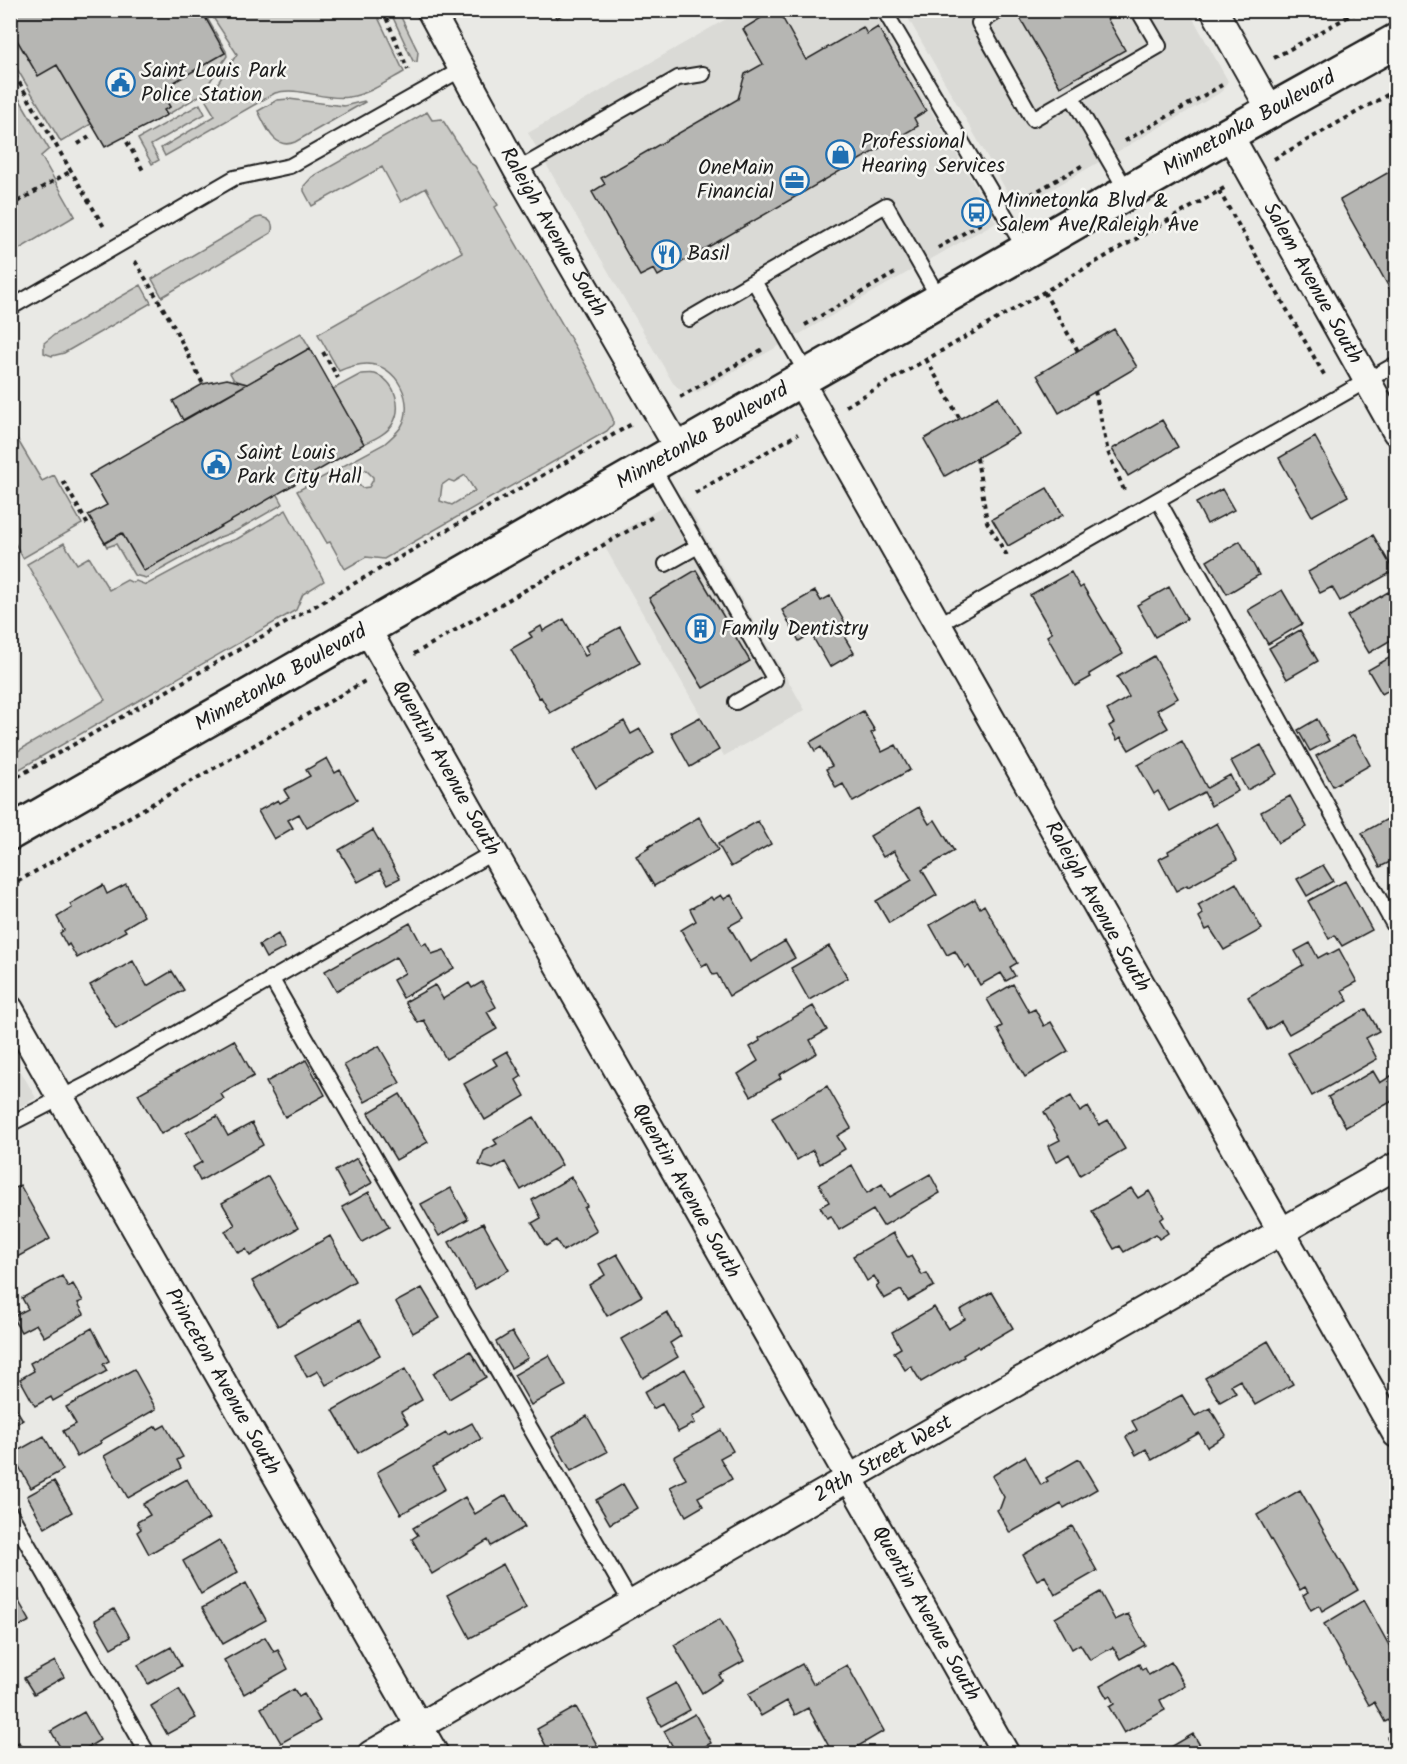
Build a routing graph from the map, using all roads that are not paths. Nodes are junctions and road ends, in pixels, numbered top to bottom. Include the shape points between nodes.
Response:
1 (430, 10) edge
2 (884, 10) edge
3 (1000, 10) edge
4 (1138, 10) edge
5 (1214, 10) edge
6 (1396, 40) edge
7 (462, 69) junction
8 (703, 74) dead end
9 (1072, 97) junction
10 (1271, 111) junction
11 (1229, 134) junction
12 (518, 170) junction
13 (1128, 193) junction
14 (1026, 251) junction
15 (754, 281) junction
16 (940, 300) junction
17 (10, 308) edge
18 (689, 319) dead end
19 (1396, 364) edge
20 (804, 378) junction
21 (1368, 381) junction
22 (1396, 432) edge
23 (666, 458) junction
24 (1158, 500) junction
25 (698, 546) junction
26 (666, 564) dead end
27 (938, 625) junction
28 (367, 629) junction
29 (736, 702) dead end
30 (10, 834) edge
31 (492, 853) junction
32 (1396, 929) edge
33 (271, 978) junction
34 (10, 1009) edge
35 (61, 1098) junction
36 (10, 1124) edge
37 (1396, 1166) edge
38 (1282, 1232) junction
39 (1396, 1434) edge
40 (849, 1479) junction
41 (10, 1513) edge
42 (631, 1603) junction
43 (419, 1726) junction
44 (147, 1754) edge
45 (371, 1754) edge
46 (435, 1754) edge
47 (1006, 1754) edge

1 - 7 street, Raleigh Avenue South
2 - 14 lane
3 - 9 lane via 979,23 1033,119
4 - 9 lane via 1160,46
5 - 10 street
6 - 10 main road, Minnetonka Boulevard
7 - 12 street, Raleigh Avenue South
7 - 17 lane via 290,166 234,178
8 - 12 lane via 678,78
9 - 13 lane
10 - 11 main road, Minnetonka Boulevard
11 - 13 main road, Minnetonka Boulevard
11 - 21 street, Salem Avenue South
12 - 23 street, Raleigh Avenue South via 657,410
13 - 14 main road, Minnetonka Boulevard
14 - 16 main road, Minnetonka Boulevard
15 - 16 lane via 886,205
15 - 18 lane
15 - 20 lane
16 - 20 main road, Minnetonka Boulevard
19 - 21 lane
20 - 23 main road, Minnetonka Boulevard
20 - 27 street, Raleigh Avenue South via 822,420
21 - 22 street, Salem Avenue South
21 - 24 lane
23 - 25 lane via 674,504
23 - 28 main road, Minnetonka Boulevard
24 - 27 lane
24 - 32 lane
25 - 26 lane
25 - 29 lane via 776,680
27 - 38 street, Raleigh Avenue South
28 - 30 main road, Minnetonka Boulevard
28 - 31 street, Quentin Avenue South
31 - 33 lane
31 - 40 street, Quentin Avenue South
33 - 35 lane
33 - 42 lane
34 - 35 street, Princeton Avenue South
35 - 36 lane
35 - 43 street, Princeton Avenue South
37 - 38 street, 29th Street West
38 - 39 street, Raleigh Avenue South
38 - 40 street, 29th Street West
40 - 42 street, 29th Street West
40 - 47 street, Quentin Avenue South
41 - 44 lane
42 - 43 street, 29th Street West
43 - 45 street, 29th Street West
43 - 46 street, Princeton Avenue South

